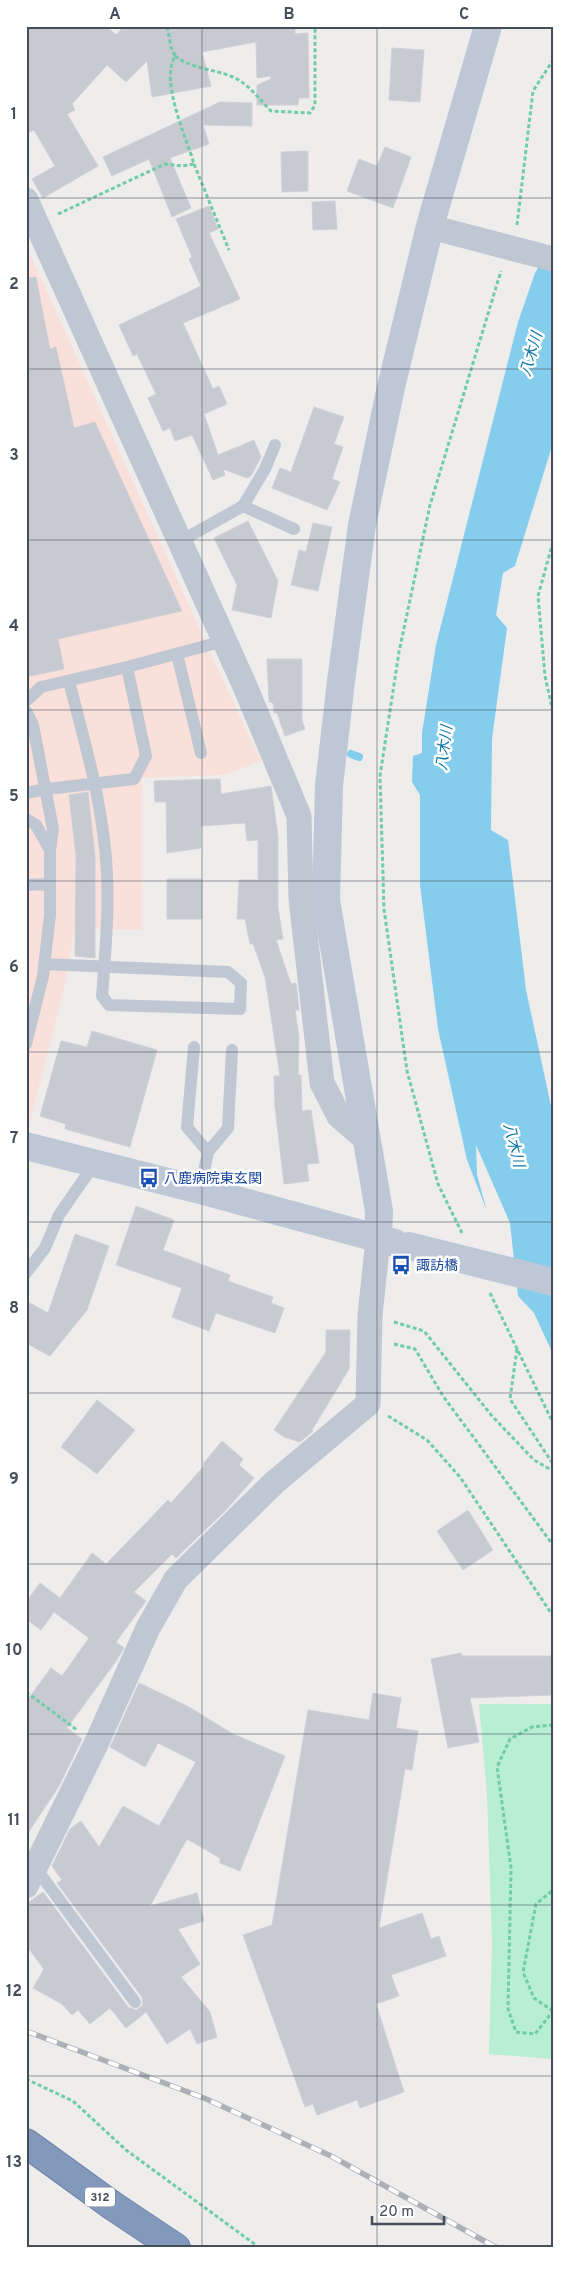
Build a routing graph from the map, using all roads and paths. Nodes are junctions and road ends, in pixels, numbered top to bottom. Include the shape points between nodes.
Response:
1 (167, 26) edge
2 (315, 26) edge
3 (488, 26) edge
4 (175, 56) junction
5 (553, 60) edge
6 (194, 164) junction
7 (26, 200) edge
8 (37, 224) junction
9 (516, 228) dead end
10 (438, 229) junction
11 (229, 250) dead end
12 (553, 259) edge
13 (502, 270) dead end
14 (275, 444) dead end
15 (243, 506) junction
16 (294, 530) dead end
17 (179, 542) junction
18 (553, 542) edge
19 (224, 641) junction
20 (177, 654) junction
21 (127, 667) junction
22 (69, 681) junction
23 (26, 701) edge
24 (26, 711) edge
25 (553, 712) edge
26 (201, 753) dead end
27 (95, 783) junction
28 (47, 789) junction
29 (26, 793) edge
30 (26, 819) edge
31 (50, 850) junction
32 (50, 884) junction
33 (26, 885) edge
34 (44, 964) junction
35 (104, 965) junction
36 (26, 1044) edge
37 (194, 1047) dead end
38 (232, 1050) dead end
39 (366, 1140) junction
40 (26, 1146) edge
41 (208, 1152) junction
42 (94, 1164) junction
43 (200, 1190) junction
44 (463, 1236) dead end
45 (378, 1240) junction
46 (26, 1272) edge
47 (553, 1282) edge
48 (488, 1288) dead end
49 (369, 1326) junction
50 (517, 1349) junction
51 (368, 1404) junction
52 (553, 1423) edge
53 (553, 1464) edge
54 (553, 1472) edge
55 (553, 1545) edge
56 (553, 1616) edge
57 (26, 1692) edge
58 (553, 1725) edge
59 (96, 1744) junction
60 (31, 1877) edge
61 (553, 1890) edge
62 (136, 2002) dead end
63 (553, 2011) edge
64 (26, 2079) edge
65 (26, 2143) edge
66 (176, 2248) edge
67 (260, 2248) edge

1 - 4 path
2 - 4 path via 315,106 310,113 271,111 253,91 234,78 183,62
3 - 10 street
4 - 6 path via 170,73 172,94
5 - 9 path via 532,91
6 - 8 path via 165,164
6 - 11 path
7 - 8 street
8 - 17 street
10 - 12 street, bridge
10 - 39 street via 391,387 362,526 329,786 326,900
13 - 44 path via 430,506 399,652 380,776 384,909 407,1071 438,1184
14 - 15 lane via 265,469
15 - 16 lane
15 - 17 lane
17 - 19 street
18 - 25 path via 538,596 545,676
19 - 20 lane
19 - 39 street via 299,816 301,898 322,1084 339,1116
20 - 21 lane
20 - 26 lane
21 - 22 lane
21 - 27 lane via 146,756 134,779
22 - 23 lane via 41,687
22 - 27 lane
24 - 28 lane via 33,725
27 - 28 lane
27 - 35 lane via 105,841
28 - 29 lane
28 - 31 lane via 54,829
30 - 31 lane via 36,825
31 - 32 lane
32 - 33 lane
32 - 34 lane
34 - 35 lane
34 - 36 lane
35 - 35 lane via 102,996 109,1005 240,1009 241,982 228,972
37 - 41 lane via 187,1127
38 - 41 lane via 228,1128
39 - 45 street via 379,1211
40 - 42 street
41 - 43 lane
42 - 43 street
42 - 46 lane via 59,1215 45,1248
43 - 45 street
45 - 47 street, bridge
45 - 49 street
48 - 50 path
49 - 51 street
49 - 54 path via 424,1332 492,1416 534,1460
49 - 55 path via 415,1349 443,1396
50 - 52 path
50 - 53 path via 510,1398
51 - 56 path via 427,1440 460,1477
51 - 59 street via 275,1482 176,1579 148,1628
57 - 59 path
58 - 63 path via 532,1727 510,1739 497,1767 511,1868 508,2009 516,2032 535,2034
59 - 60 street
60 - 62 lane
61 - 63 path via 536,1904 523,1972 534,1998
64 - 67 path via 73,2101 126,2150
65 - 66 highway, 312

